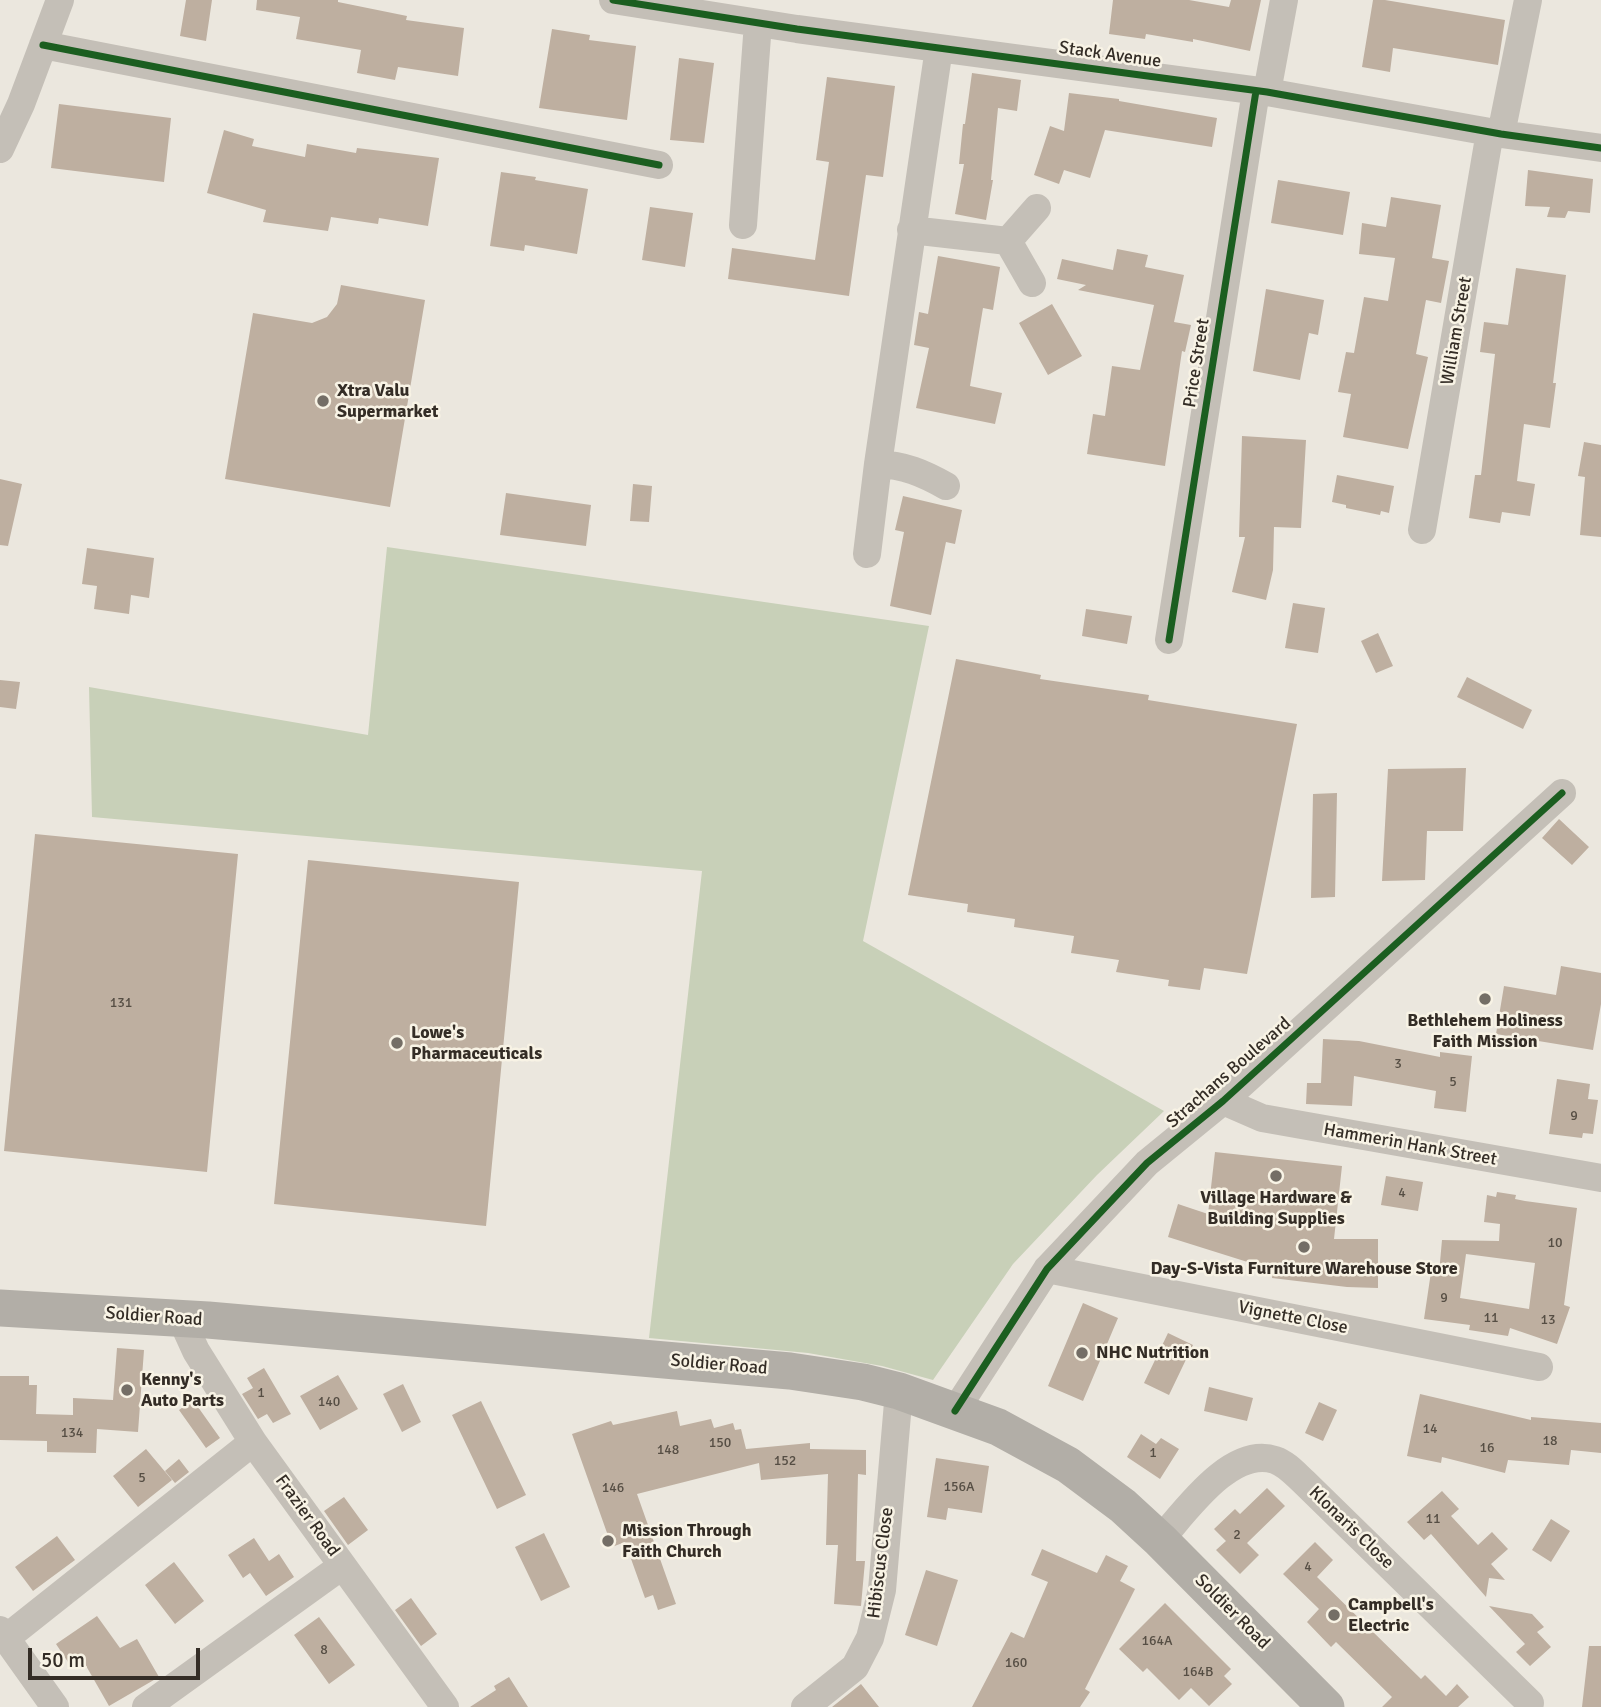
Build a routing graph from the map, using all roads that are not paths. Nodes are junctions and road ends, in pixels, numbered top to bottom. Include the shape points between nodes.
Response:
1 (60, 0) edge
2 (613, 0) edge
3 (1284, 0) edge
4 (1528, 0) edge
5 (758, 23) junction
6 (43, 45) junction
7 (939, 48) junction
8 (1261, 92) junction
9 (1495, 133) junction
10 (1601, 148) edge
11 (0, 149) edge
12 (659, 165) dead end
13 (1037, 208) dead end
14 (743, 225) dead end
15 (911, 230) junction
16 (1008, 242) junction
17 (1032, 283) dead end
18 (878, 464) junction
19 (946, 486) dead end
20 (1422, 530) dead end
21 (867, 554) dead end
22 (1169, 640) dead end
23 (1562, 793) dead end
24 (1223, 1101) junction
25 (1601, 1178) edge
26 (1047, 1269) junction
27 (0, 1308) edge
28 (181, 1318) junction
29 (1539, 1367) dead end
30 (899, 1391) junction
31 (955, 1410) junction
32 (253, 1442) junction
33 (1160, 1540) junction
34 (342, 1566) junction
35 (3, 1634) edge
36 (1530, 1703) dead end
37 (55, 1707) edge
38 (146, 1707) edge
39 (445, 1707) edge
40 (805, 1707) edge
41 (1326, 1707) edge

1 - 6 street
2 - 5 street, Stack Avenue
3 - 8 street, Price Street
4 - 9 street, William Street
5 - 7 street, Stack Avenue
5 - 14 street
6 - 11 street
6 - 12 street
7 - 8 street, Stack Avenue
7 - 15 street
8 - 9 street, Stack Avenue
8 - 22 street, Price Street
9 - 10 street, Stack Avenue
9 - 20 street, William Street
13 - 16 street
15 - 16 street
15 - 18 street
16 - 17 street
18 - 19 street via 900,465
18 - 21 street
23 - 24 street, Strachans Boulevard
24 - 25 street, Hammerin Hank Street via 1262,1118
24 - 26 street, Strachans Boulevard via 1147,1163
26 - 29 street, Vignette Close
26 - 31 street, Strachans Boulevard
27 - 28 main road, Soldier Road
28 - 30 main road, Soldier Road via 789,1371
28 - 32 street, Frazier Road via 196,1352
30 - 31 main road, Soldier Road
30 - 40 street, Hibiscus Close via 882,1590 870,1638 855,1667
31 - 33 main road, Soldier Road via 998,1427 1068,1465
32 - 34 street, Frazier Road
32 - 35 street
33 - 36 street, Klonaris Close via 1239,1462 1276,1460
33 - 41 main road, Soldier Road
34 - 38 street
34 - 39 street, Frazier Road
35 - 37 street

